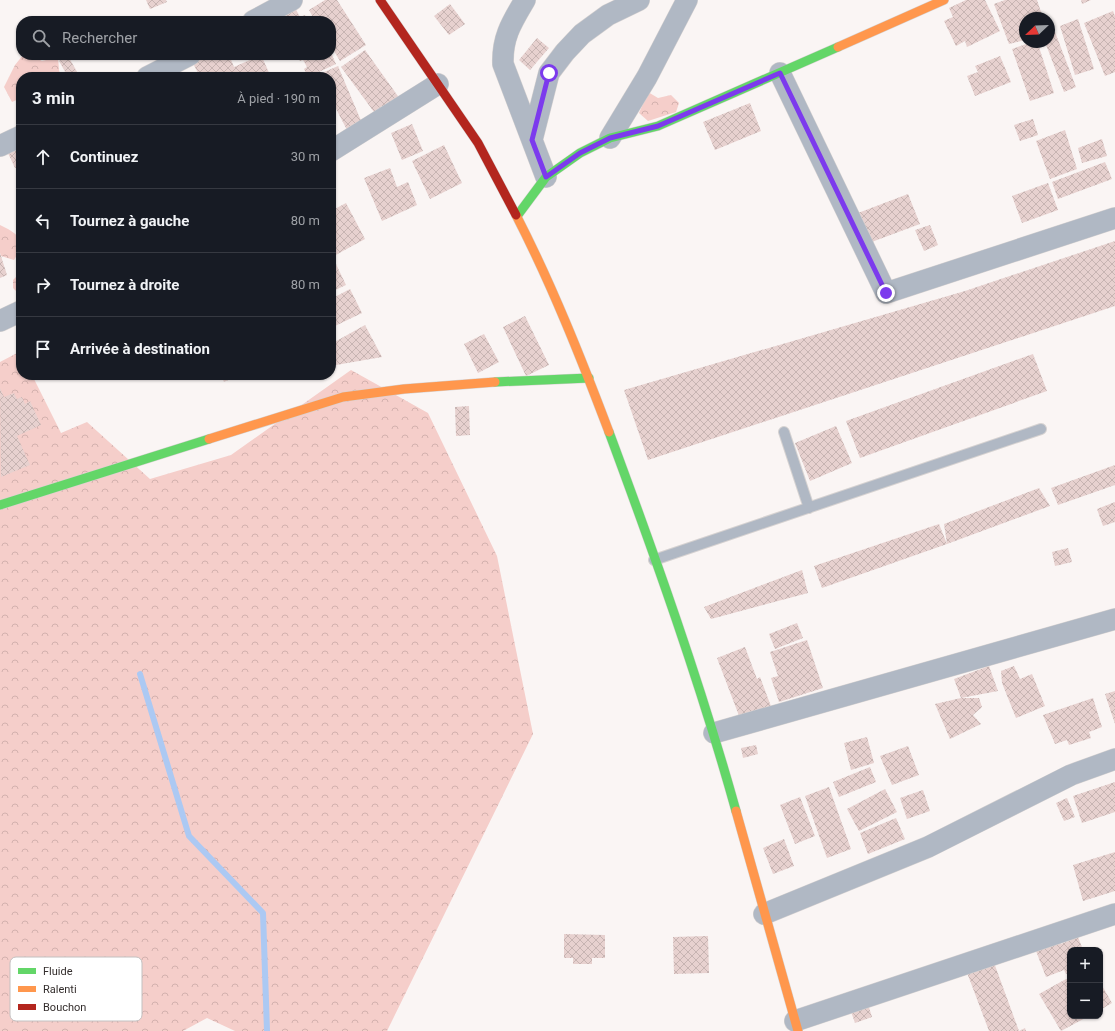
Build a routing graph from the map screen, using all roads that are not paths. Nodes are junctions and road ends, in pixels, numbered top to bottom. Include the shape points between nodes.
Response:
1 (292, 0) edge
2 (380, 0) edge
3 (526, 0) edge
4 (638, 0) edge
5 (687, 0) edge
6 (944, 0) edge
7 (262, 16) edge
8 (180, 60) edge
9 (157, 72) edge
10 (780, 73) junction
11 (438, 84) junction
12 (16, 138) edge
13 (610, 138) junction
14 (532, 140) junction
15 (0, 146) edge
16 (336, 148) edge
17 (546, 177) junction
18 (517, 216) junction
19 (1115, 218) edge
20 (16, 313) edge
21 (0, 321) edge
22 (589, 378) junction
23 (1042, 429) dead end
24 (784, 432) dead end
25 (0, 505) edge
26 (809, 508) junction
27 (654, 560) junction
28 (1115, 619) edge
29 (714, 733) junction
30 (1115, 759) edge
31 (764, 914) junction
32 (1115, 914) edge
33 (796, 1026) edge

1 - 7 street
2 - 11 main road
3 - 14 street via 510,25 503,48 503,64
4 - 14 street via 608,15 582,34 564,52 549,73
5 - 13 street via 647,78
6 - 10 main road
8 - 9 street
10 - 13 main road via 658,126
10 - 19 street via 886,293
11 - 16 street
11 - 18 main road via 478,143
12 - 15 street
13 - 17 main road via 580,153
14 - 17 street
17 - 18 main road
18 - 22 main road via 575,341
20 - 21 street
22 - 25 main road via 390,389 342,397
22 - 27 main road
23 - 26 lane
24 - 26 lane
26 - 27 lane
27 - 29 main road
28 - 29 street
29 - 31 main road
30 - 31 street via 1071,775 928,847
31 - 33 main road
32 - 33 street

